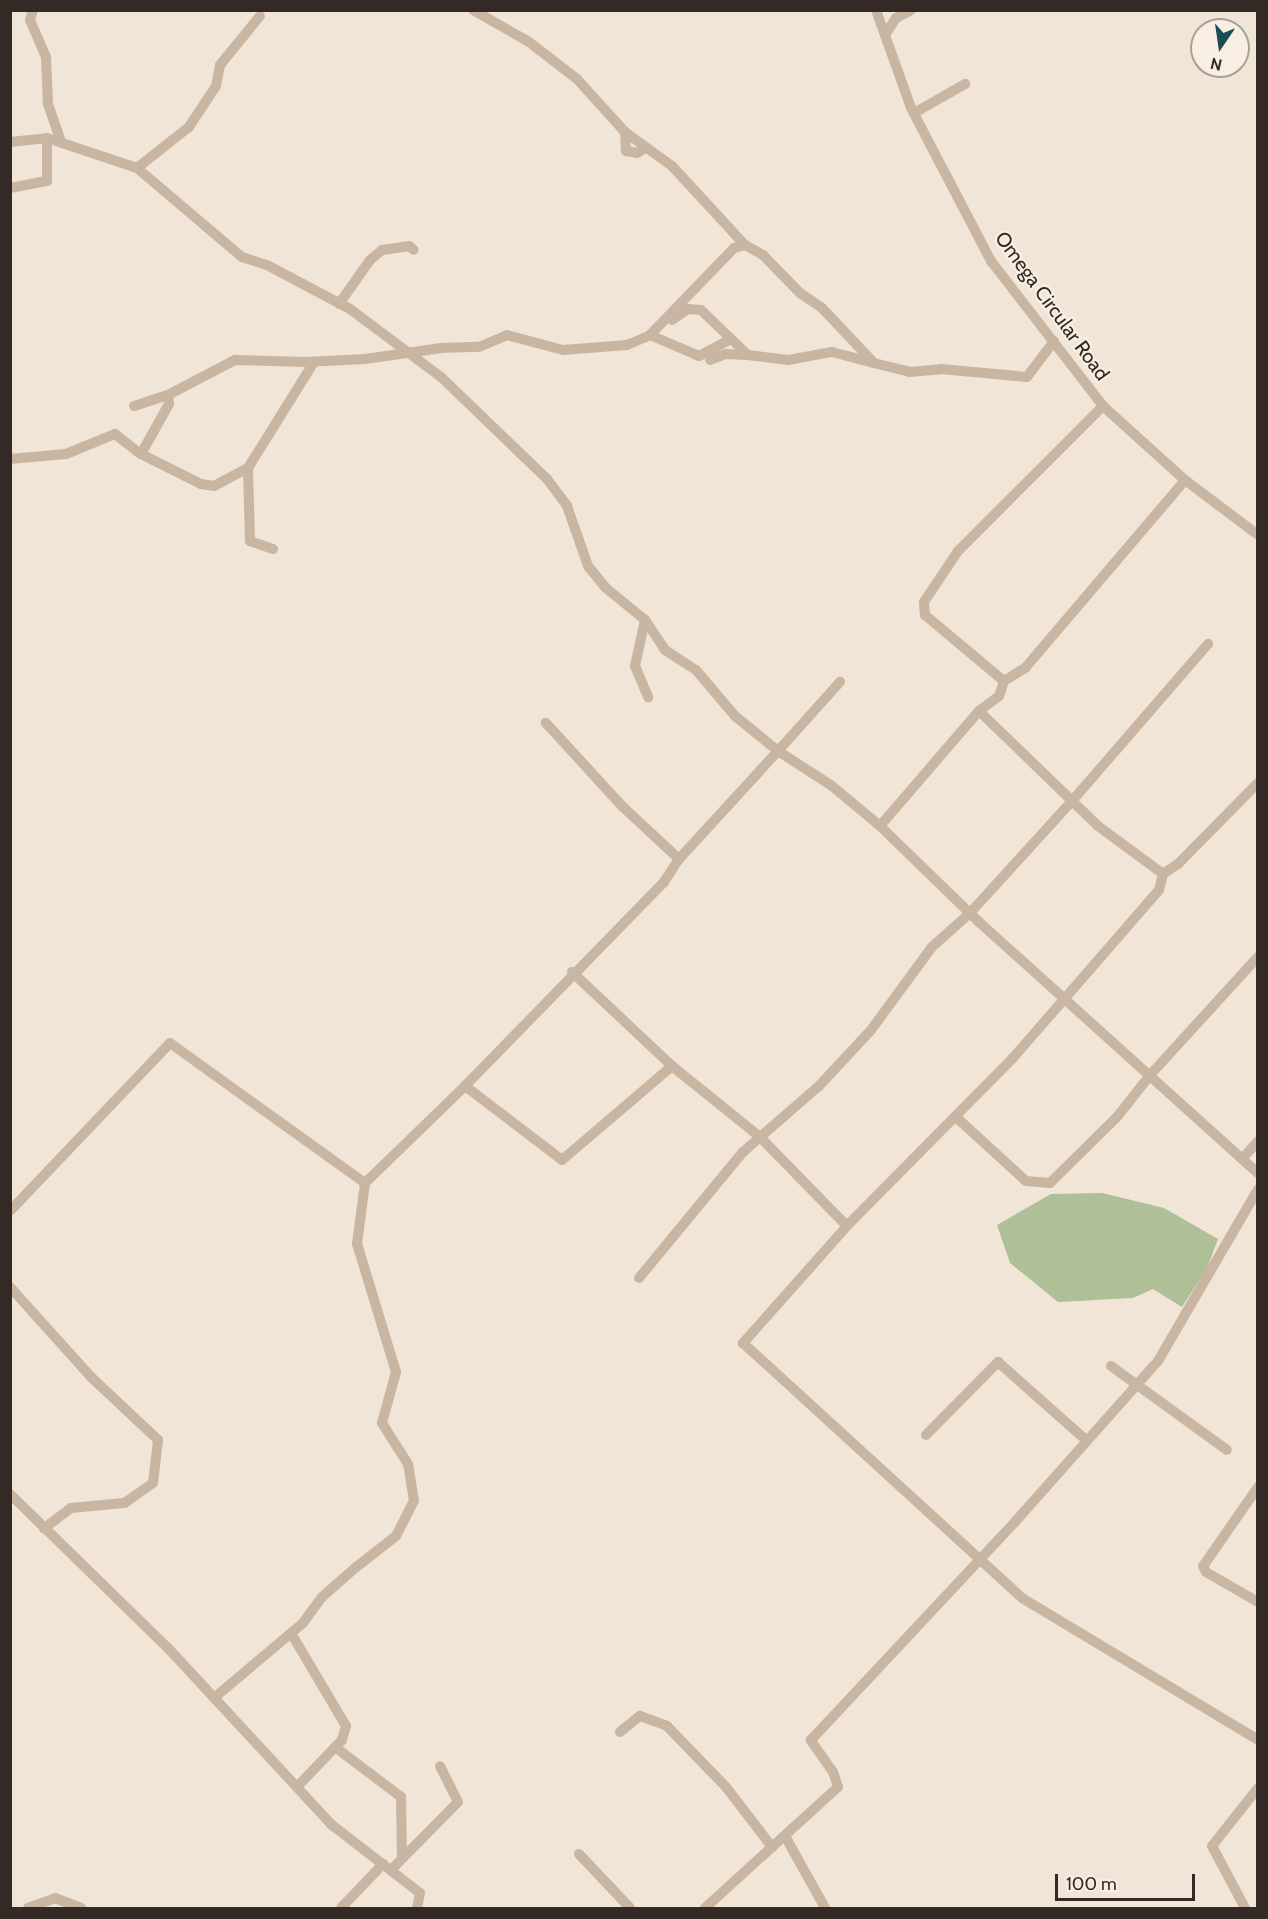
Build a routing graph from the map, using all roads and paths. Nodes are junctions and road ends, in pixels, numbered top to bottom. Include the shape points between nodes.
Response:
1 (33, 10) edge
2 (473, 10) edge
3 (876, 10) edge
4 (911, 10) edge
5 (260, 16) dead end
6 (885, 35) junction
7 (965, 84) dead end
8 (914, 113) junction
9 (46, 138) junction
10 (61, 141) junction
11 (10, 142) edge
12 (137, 168) junction
13 (10, 188) edge
14 (746, 245) junction
15 (414, 250) dead end
16 (339, 304) junction
17 (663, 324) junction
18 (650, 335) junction
19 (731, 339) junction
20 (1054, 341) junction
21 (408, 354) junction
22 (748, 355) junction
23 (699, 356) junction
24 (314, 362) junction
25 (874, 363) junction
26 (168, 395) junction
27 (134, 406) dead end
28 (1103, 406) junction
29 (141, 454) junction
30 (10, 459) edge
31 (248, 468) junction
32 (1185, 480) junction
33 (1257, 535) edge
34 (273, 549) dead end
35 (645, 620) junction
36 (1208, 644) dead end
37 (1004, 681) junction
38 (840, 682) dead end
39 (648, 697) dead end
40 (979, 711) junction
41 (546, 723) dead end
42 (778, 751) junction
43 (1257, 783) edge
44 (1072, 801) junction
45 (880, 826) junction
46 (679, 859) junction
47 (1163, 874) junction
48 (970, 913) junction
49 (1257, 957) edge
50 (572, 972) junction
51 (1062, 997) junction
52 (672, 1066) junction
53 (1151, 1074) junction
54 (465, 1086) junction
55 (957, 1118) junction
56 (760, 1137) junction
57 (1257, 1141) edge
58 (1242, 1159) junction
59 (1257, 1173) edge
60 (366, 1183) junction
61 (1257, 1189) edge
62 (10, 1211) edge
63 (847, 1226) junction
64 (639, 1278) dead end
65 (10, 1287) edge
66 (1111, 1366) dead end
67 (1135, 1386) junction
68 (927, 1435) dead end
69 (1086, 1440) junction
70 (1227, 1450) dead end
71 (1257, 1487) edge
72 (10, 1494) edge
73 (44, 1528) junction
74 (978, 1561) junction
75 (1257, 1602) edge
76 (291, 1633) junction
77 (214, 1698) junction
78 (620, 1732) dead end
79 (1257, 1740) edge
80 (335, 1748) junction
81 (440, 1766) dead end
82 (297, 1787) junction
83 (1257, 1788) edge
84 (784, 1836) junction
85 (772, 1847) junction
86 (579, 1854) dead end
87 (402, 1858) junction
88 (387, 1867) junction
89 (1241, 1907) edge
90 (28, 1908) edge
91 (81, 1908) edge
92 (342, 1908) edge
93 (417, 1908) edge
94 (630, 1908) edge
95 (705, 1908) edge
96 (825, 1908) edge

1 - 10 street via 30,20 46,57 48,104
2 - 14 street via 530,42 577,79 625,132 672,166
3 - 6 street, Omega Circular Road
4 - 6 street via 896,18
5 - 12 street via 220,65 216,86 189,127
6 - 8 street, Omega Circular Road
7 - 8 street
8 - 20 street, Omega Circular Road via 991,261
9 - 10 street
9 - 11 street
9 - 13 street via 46,181
10 - 12 street
12 - 16 street via 170,192 242,257 267,265
14 - 17 street via 734,248
14 - 25 street via 763,255 800,293 822,308
15 - 16 street via 409,246 382,250 370,260
16 - 21 street
17 - 18 street
17 - 19 street via 688,309 696,309
18 - 21 street via 627,345 575,350 507,335 479,347
18 - 23 street
19 - 22 street
19 - 23 street
20 - 25 street via 1027,377 940,369 909,372
20 - 28 street, Omega Circular Road
21 - 24 street
21 - 35 street via 441,377 547,479 567,506 588,566 630,611
22 - 23 street via 726,354 710,361
22 - 25 street via 788,360 832,352
24 - 26 street via 235,360
24 - 31 street
26 - 27 street
26 - 29 street via 169,404
28 - 32 street, Omega Circular Road
28 - 37 street via 958,551 924,602 925,615
29 - 30 street via 108,434 66,454
29 - 31 street via 188,480 214,486
31 - 34 street via 250,541
32 - 33 street, Omega Circular Road
32 - 37 street via 1026,667
35 - 39 street via 635,666
35 - 42 street via 665,650 696,670 735,716
36 - 44 street
37 - 40 street via 999,696
38 - 42 street
40 - 44 street
40 - 45 street
41 - 46 street via 621,806
42 - 45 street via 832,786
42 - 46 street
43 - 47 street via 1178,864
44 - 47 street
44 - 48 street
45 - 48 street
46 - 50 street via 664,882
47 - 51 street via 1159,890
48 - 51 street
48 - 56 street via 932,947 871,1030 819,1086
49 - 53 street
50 - 52 street
50 - 54 street
51 - 53 street
51 - 55 street
52 - 54 street via 562,1160
52 - 56 street
53 - 55 street via 1117,1117 1050,1183 1026,1181
53 - 58 street
54 - 60 street
55 - 63 street
56 - 63 street
56 - 64 street via 726,1170
57 - 58 street
58 - 59 street
60 - 62 street via 170,1043
60 - 76 street via 357,1244 396,1372 382,1423 408,1464 414,1501 396,1536 322,1597
61 - 67 street via 1158,1361
63 - 74 street via 743,1343
65 - 73 street via 91,1377 158,1440 153,1483 124,1503 71,1508
66 - 67 street
67 - 69 street
67 - 70 street
68 - 69 street via 998,1362
69 - 74 street
71 - 75 street via 1203,1566 1206,1572
72 - 73 street
73 - 77 street
74 - 79 street via 1022,1598
74 - 84 street via 811,1740 833,1772 838,1787
76 - 77 street
76 - 80 street via 346,1726
77 - 82 street
78 - 85 street via 640,1716 667,1726 726,1787
80 - 82 street
80 - 87 street via 401,1797
81 - 87 street via 458,1802
82 - 88 street via 332,1825
83 - 89 street via 1212,1846
84 - 85 street
84 - 96 street
85 - 95 street
86 - 94 street
87 - 88 street
88 - 92 street
88 - 93 street via 420,1893
90 - 91 street via 55,1898

